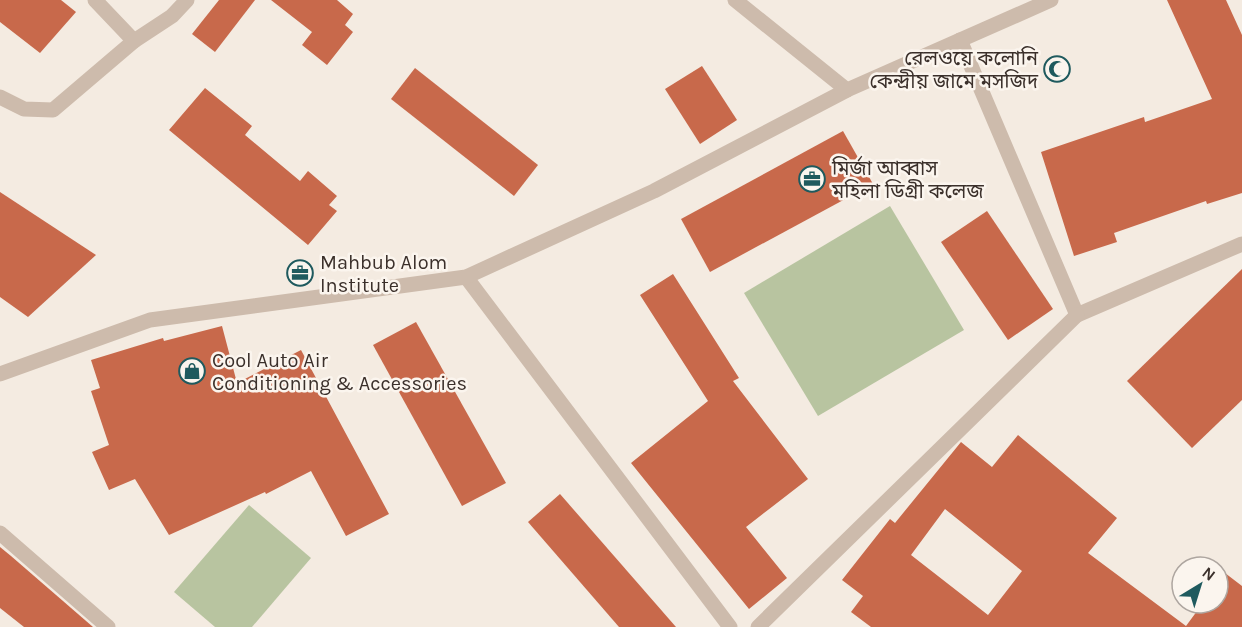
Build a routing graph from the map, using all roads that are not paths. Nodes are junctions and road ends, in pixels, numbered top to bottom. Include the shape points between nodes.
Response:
1 (95, 0) edge
2 (187, 0) edge
3 (735, 0) edge
4 (1051, 0) edge
5 (960, 40) junction
6 (134, 41) junction
7 (847, 90) junction
8 (0, 97) edge
9 (1242, 244) edge
10 (466, 277) junction
11 (1077, 315) junction
12 (0, 374) edge
13 (0, 533) edge
14 (108, 627) edge
15 (730, 627) edge
16 (758, 627) edge

1 - 6 street
2 - 6 street via 172,16
3 - 7 street
4 - 5 street
5 - 7 street
5 - 11 street
6 - 8 street via 53,110 24,109
7 - 10 street via 654,191
9 - 11 street
10 - 12 street via 150,320
10 - 15 street
11 - 16 street
13 - 14 street

